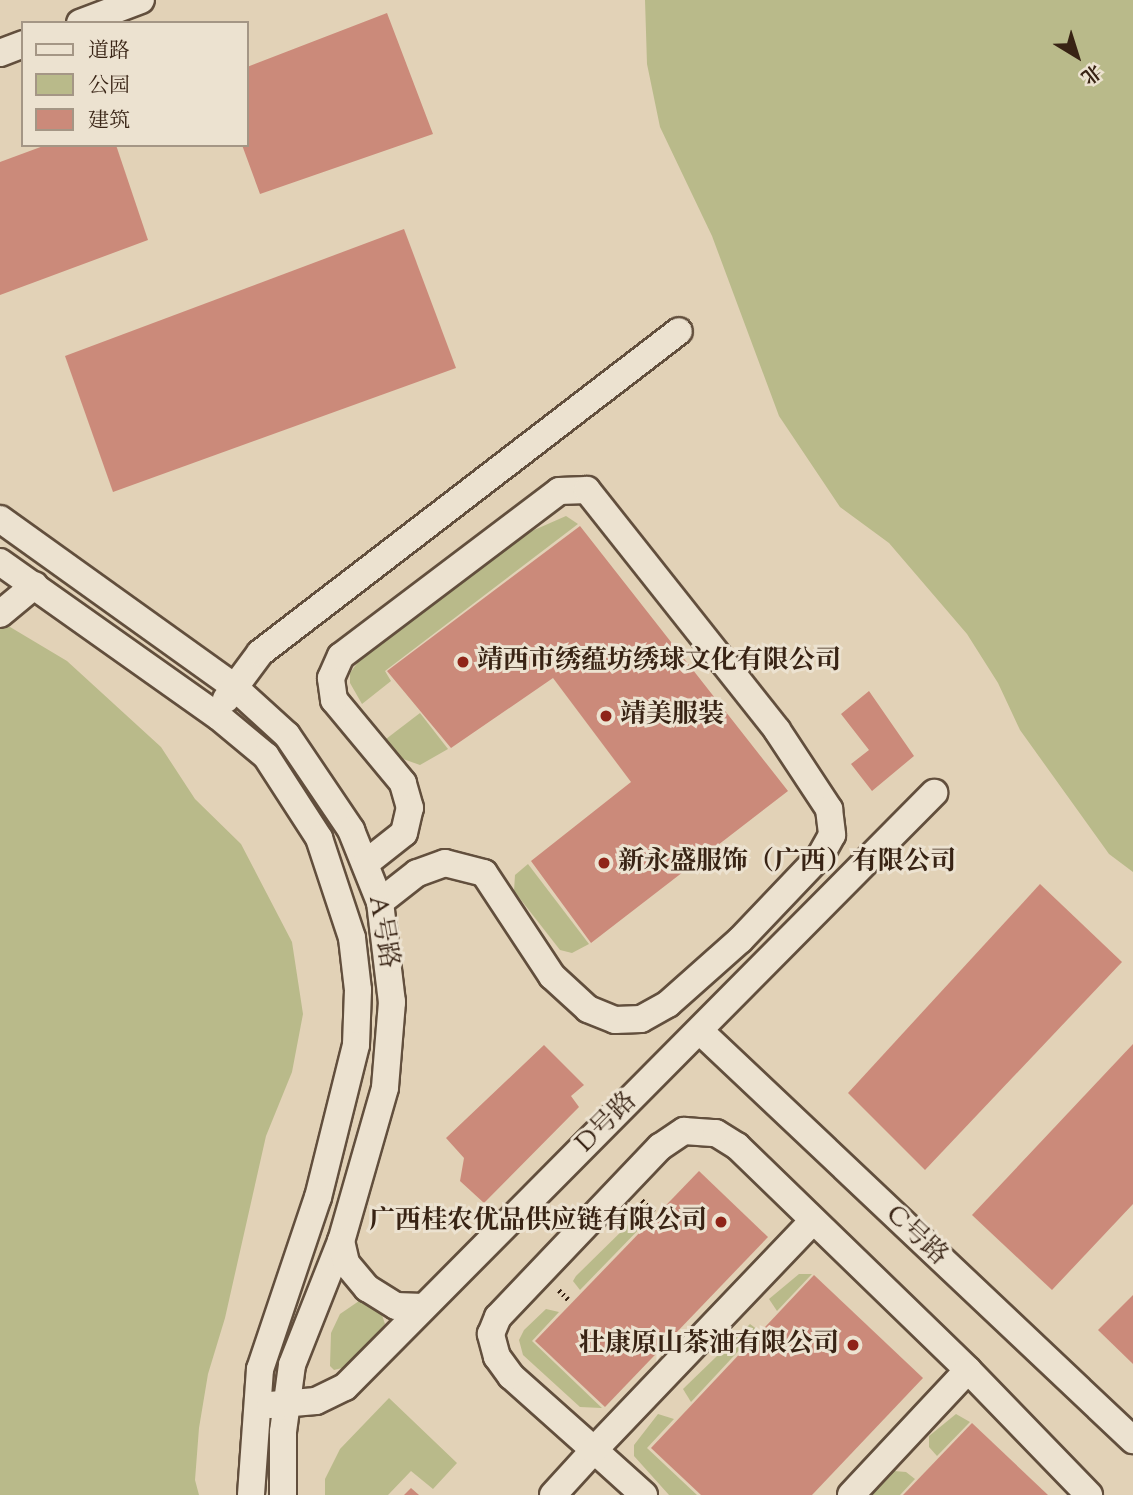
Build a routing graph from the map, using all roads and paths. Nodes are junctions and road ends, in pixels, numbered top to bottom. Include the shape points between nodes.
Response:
1 (141, 0) edge
2 (85, 21) edge
3 (21, 45) edge
4 (0, 53) edge
5 (678, 331) dead end
6 (0, 519) edge
7 (0, 562) edge
8 (35, 585) junction
9 (0, 614) edge
10 (232, 685) junction
11 (219, 717) junction
12 (934, 793) dead end
13 (366, 863) junction
14 (380, 902) junction
15 (700, 1031) junction
16 (813, 1221) junction
17 (341, 1241) junction
18 (423, 1307) junction
19 (968, 1370) junction
20 (257, 1404) junction
21 (285, 1405) junction
22 (1133, 1440) edge
23 (594, 1450) junction
24 (251, 1495) edge
25 (283, 1495) edge
26 (553, 1495) edge
27 (644, 1495) edge
28 (851, 1495) edge
29 (1089, 1495) edge

1 - 2 street
3 - 4 street
5 - 10 street via 260,653
6 - 10 street, A号路
7 - 8 street, A号路
8 - 9 street
8 - 11 street, A号路
10 - 11 street
10 - 13 street, A号路 via 287,735 309,763
11 - 20 street, A号路 via 265,756 319,838 352,938 358,990 356,1045 339,1115 314,1210 260,1369
12 - 15 street, D号路
13 - 14 street, A号路
13 - 14 street via 404,833 410,808 403,783 334,700 331,678 341,656 559,491 587,490 777,730 829,809 832,835 821,856 740,940 668,1004 641,1019 615,1020 588,1009 552,976 484,873 446,863 417,873
14 - 17 street, A号路 via 393,1002 390,1045 376,1128
15 - 18 street, D号路
15 - 22 street, C号路
16 - 19 street
16 - 23 street
16 - 23 street via 737,1146 716,1133 684,1132 660,1147 498,1317 491,1334 496,1357 511,1376
17 - 18 street via 346,1263 367,1288 396,1306
17 - 21 street, A号路 via 301,1332
18 - 21 street, D号路 via 345,1387 316,1401
19 - 28 street
19 - 29 street
20 - 21 street, D号路
20 - 24 street, A号路
21 - 25 street, A号路
23 - 26 street
23 - 27 street

